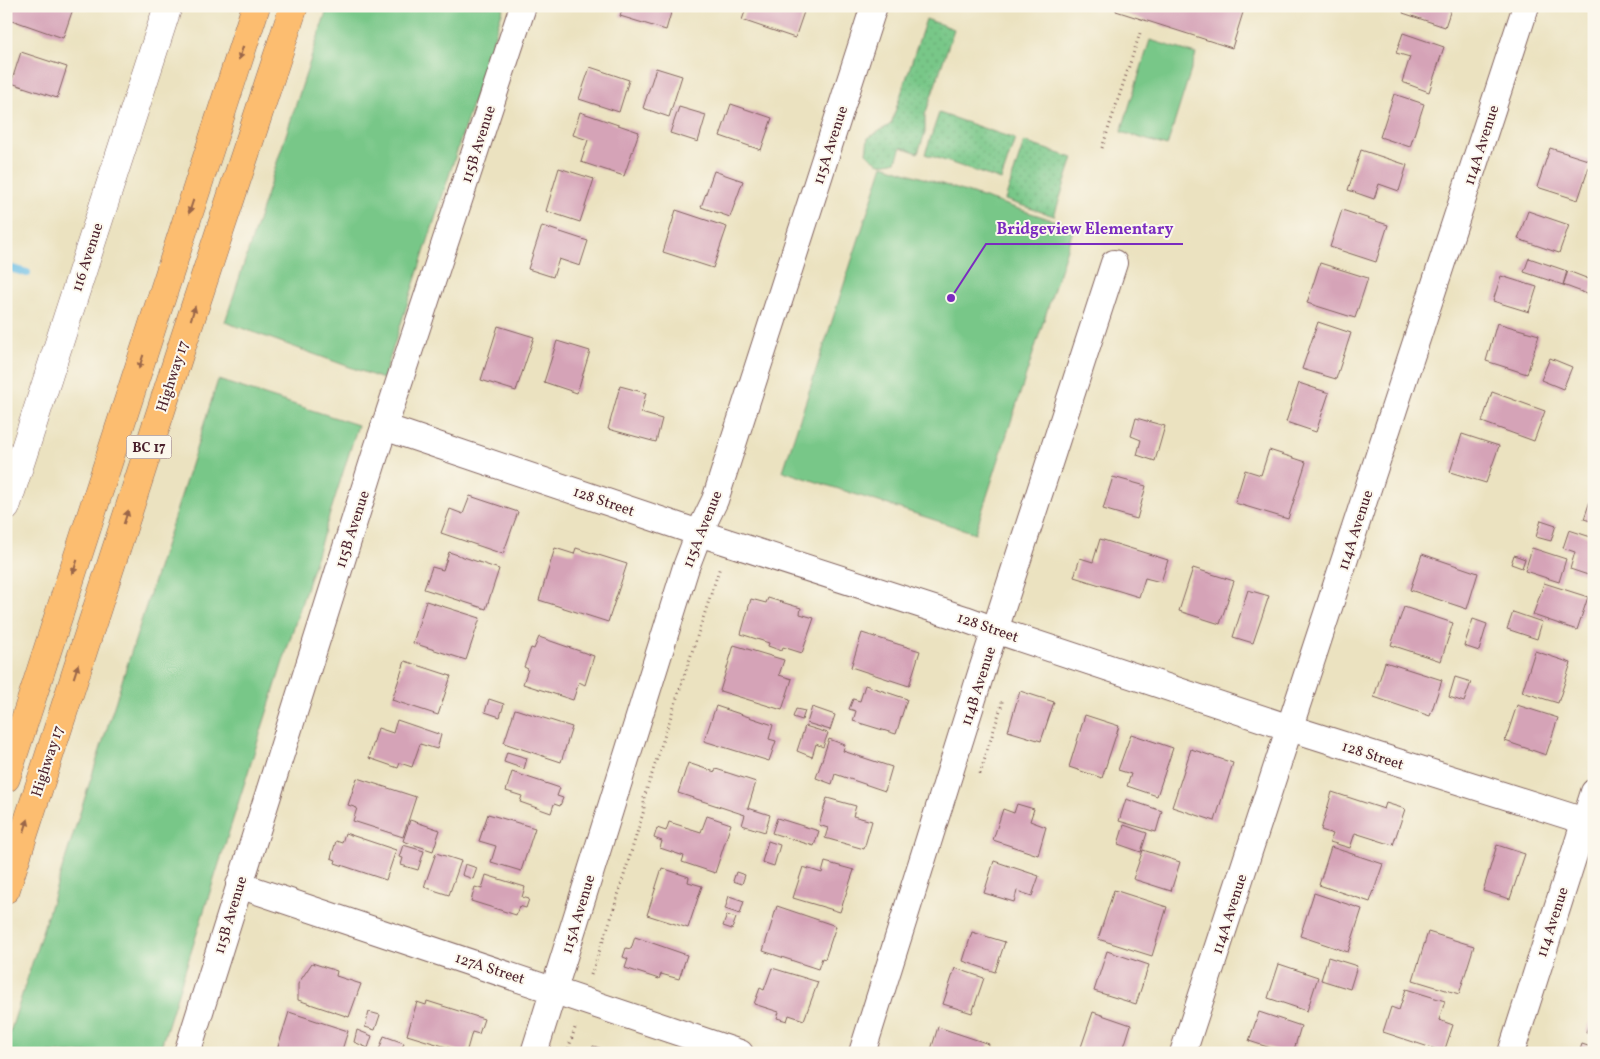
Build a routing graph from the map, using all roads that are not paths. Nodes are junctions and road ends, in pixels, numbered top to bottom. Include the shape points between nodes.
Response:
1 (168, 6) edge
2 (256, 6) edge
3 (294, 6) edge
4 (523, 6) edge
5 (874, 6) edge
6 (1526, 6) edge
7 (1114, 263) dead end
8 (384, 427) junction
9 (6, 507) edge
10 (699, 533) junction
11 (995, 630) junction
12 (1290, 728) junction
13 (6, 778) edge
14 (1594, 792) edge
15 (1589, 823) edge
16 (239, 885) junction
17 (6, 889) edge
18 (554, 990) junction
19 (186, 1053) edge
20 (534, 1053) edge
21 (740, 1053) edge
22 (862, 1053) edge
23 (1183, 1053) edge
24 (1511, 1053) edge

1 - 9 street, 116 Avenue
2 -> 13 highway, BC 17
17 -> 3 highway, Highway 17 / BC 17
4 - 8 street, 115B Avenue
5 - 10 street, 115A Avenue via 715,500
6 - 12 street, 114A Avenue
7 - 11 street, 114B Avenue
8 - 10 street, 128 Street
8 - 16 street, 115B Avenue
10 - 11 street, 128 Street
10 - 18 street, 115A Avenue
11 - 12 street, 128 Street
11 - 22 street, 114B Avenue
12 - 15 street, 128 Street
12 - 23 street, 114A Avenue
14 - 15 street, 114 Avenue
15 - 24 street, 114 Avenue
16 - 18 street, 127A Street
16 - 19 street, 115B Avenue
18 - 20 street, 115A Avenue
18 - 21 street, 127A Street

